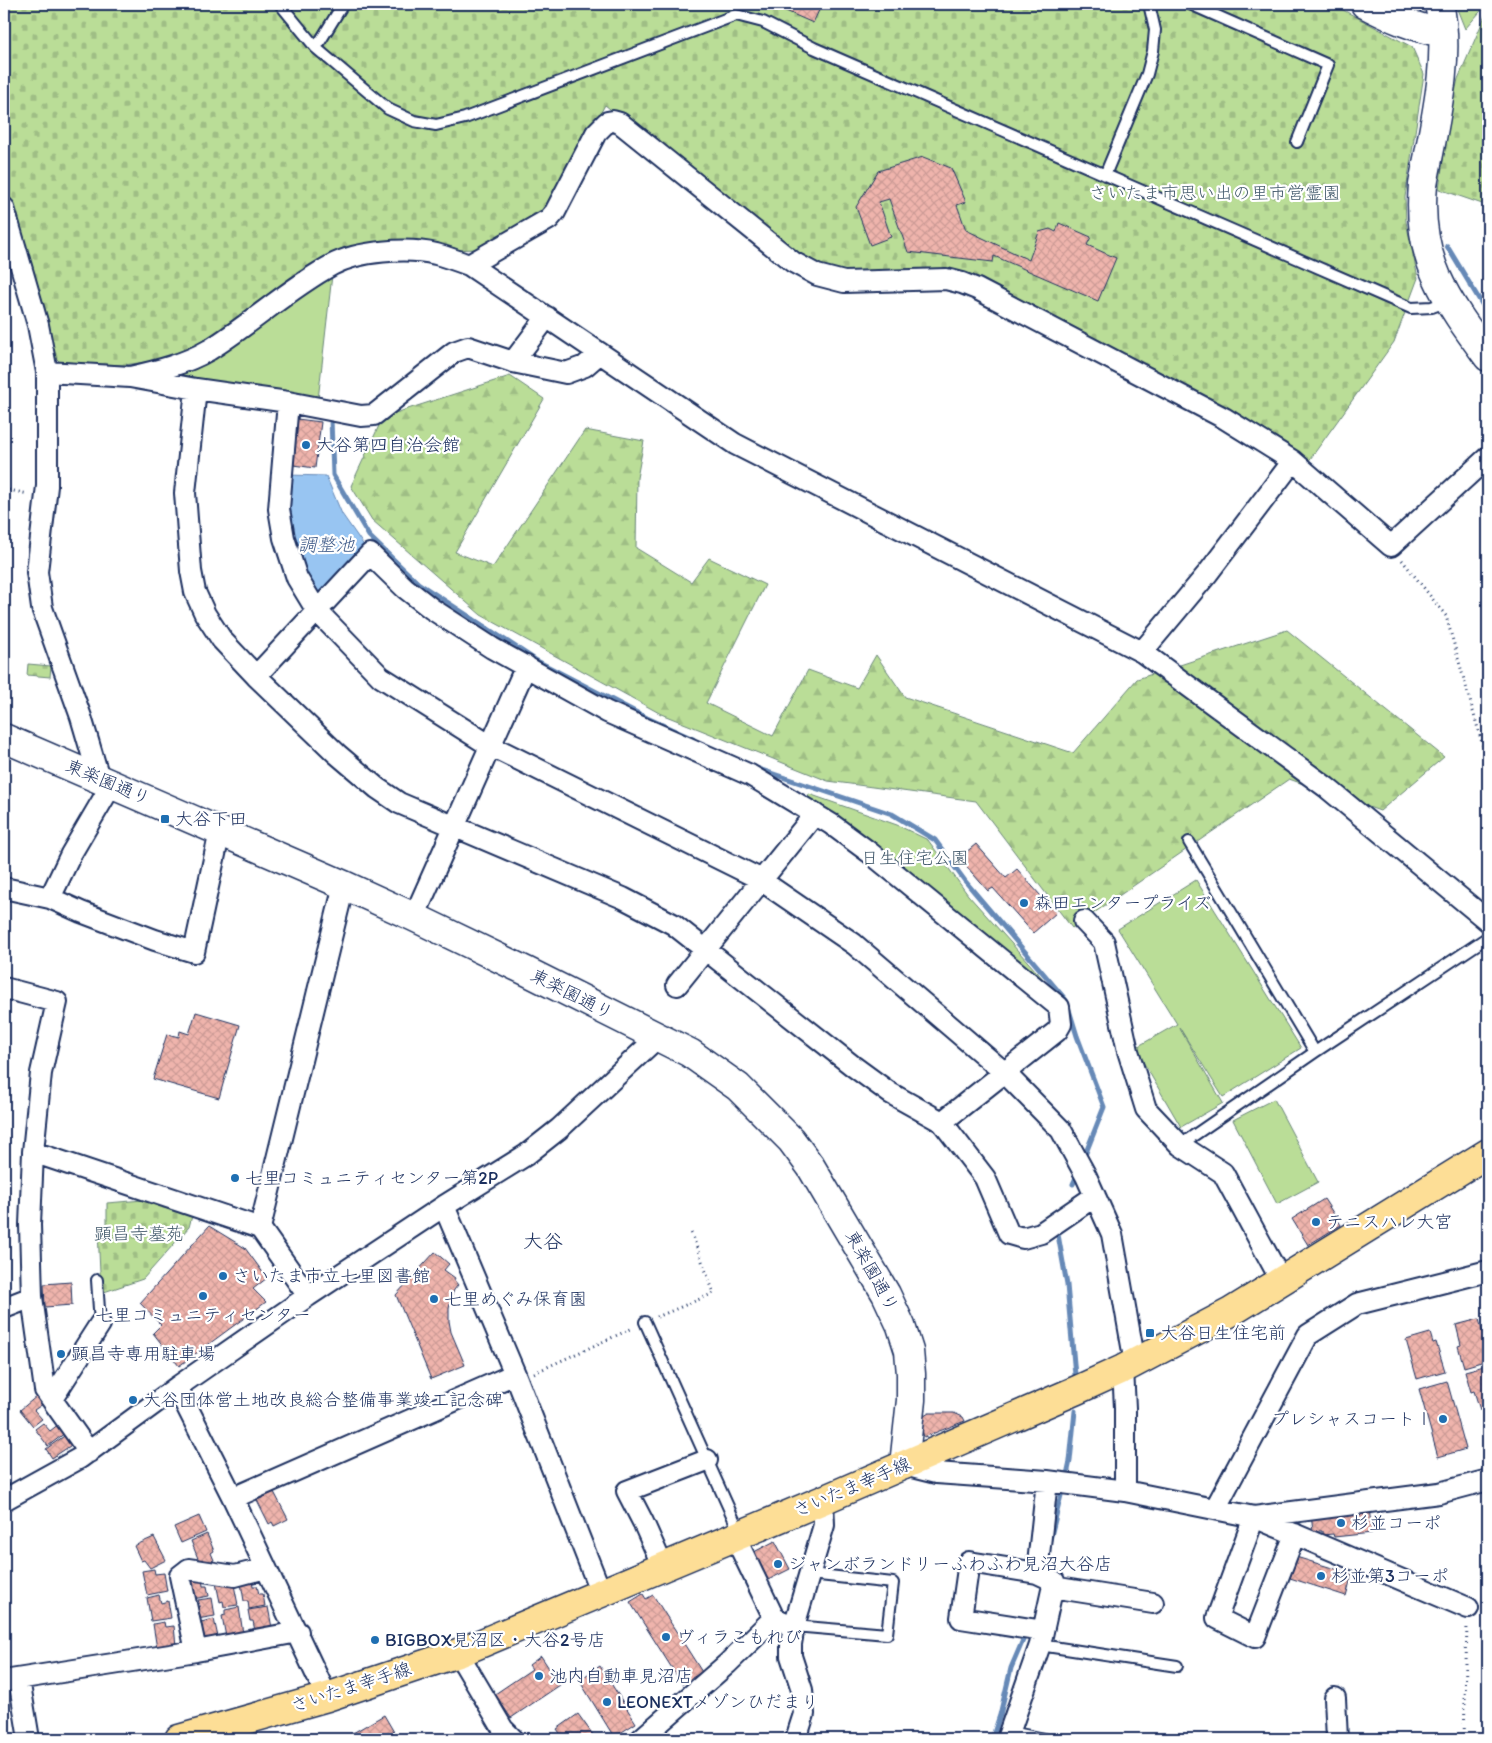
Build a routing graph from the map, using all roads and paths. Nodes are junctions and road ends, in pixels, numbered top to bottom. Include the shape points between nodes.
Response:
1 (280, 4) edge
2 (343, 4) edge
3 (1149, 4) edge
4 (1190, 4) edge
5 (1365, 4) edge
6 (1439, 4) edge
7 (1443, 33) junction
8 (316, 48) junction
9 (1297, 142) dead end
10 (1105, 175) junction
11 (4, 208) edge
12 (469, 265) junction
13 (13, 277) edge
14 (1448, 301) junction
15 (547, 318) junction
16 (600, 353) junction
17 (1488, 357) edge
18 (513, 362) junction
19 (47, 372) junction
20 (130, 377) junction
21 (196, 389) junction
22 (288, 402) junction
23 (1488, 457) edge
24 (1293, 462) junction
25 (4, 489) edge
26 (45, 498) junction
27 (1391, 546) junction
28 (317, 611) junction
29 (1142, 652) junction
30 (526, 666) junction
31 (256, 676) junction
32 (4, 738) edge
33 (489, 745) junction
34 (1488, 764) edge
35 (106, 781) junction
36 (815, 814) junction
37 (456, 826) junction
38 (220, 832) junction
39 (1189, 842) dead end
40 (761, 880) junction
41 (344, 885) junction
42 (4, 888) edge
43 (50, 898) junction
44 (414, 917) junction
45 (1084, 921) dead end
46 (1488, 921) edge
47 (1488, 937) edge
48 (706, 950) junction
49 (677, 985) dead end
50 (4, 988) edge
51 (658, 1036) junction
52 (1315, 1052) junction
53 (1004, 1074) junction
54 (942, 1122) junction
55 (1180, 1145) junction
56 (34, 1152) junction
57 (1488, 1153) edge
58 (1095, 1196) junction
59 (444, 1206) junction
60 (260, 1228) junction
61 (1488, 1271) edge
62 (98, 1280) dead end
63 (1282, 1282) junction
64 (32, 1296) junction
65 (308, 1296) junction
66 (4, 1308) edge
67 (645, 1322) dead end
68 (100, 1324) joint
69 (1129, 1366) junction
70 (515, 1374) junction
71 (177, 1387) junction
72 (52, 1399) junction
73 (89, 1452) junction
74 (707, 1460) junction
75 (904, 1465) junction
76 (1488, 1480) edge
77 (1059, 1483) junction
78 (1125, 1491) junction
79 (233, 1498) junction
80 (4, 1500) edge
81 (822, 1500) junction
82 (1215, 1509) junction
83 (1254, 1517) junction
84 (1295, 1534) junction
85 (735, 1537) junction
86 (663, 1567) junction
87 (266, 1568) junction
88 (1037, 1573) junction
89 (810, 1574) junction
90 (1052, 1587) junction
91 (601, 1593) junction
92 (1153, 1604) dead end
93 (1468, 1608) joint
94 (774, 1618) junction
95 (794, 1626) junction
96 (298, 1632) junction
97 (1041, 1638) junction
98 (196, 1651) junction
99 (458, 1653) junction
100 (1177, 1666) dead end
101 (12, 1680) edge
102 (327, 1697) junction
103 (1335, 1698) dead end
104 (244, 1729) edge
105 (1009, 1735) edge
106 (29, 1739) edge
107 (179, 1739) edge
108 (513, 1739) edge
109 (641, 1739) edge
110 (796, 1739) edge
111 (1046, 1739) edge
112 (1337, 1739) edge
113 (1464, 1739) edge

1 - 8 lane
2 - 8 lane
3 - 10 lane via 1155,30 1153,51 1147,74
4 - 9 lane via 1328,65
5 - 7 street via 1397,20
6 - 7 street
7 - 14 street via 1444,63 1421,204 1427,252
8 - 10 lane via 388,109 414,121 436,125 465,118 736,15 763,22 814,48
10 - 14 lane via 1411,308 1432,307
11 - 13 street
12 - 15 street
12 - 20 street via 435,254 398,250 333,264 208,350 170,368
12 - 24 street via 549,219 596,133 607,122 613,121 620,123 793,262 844,282 946,280 962,283 1224,418
13 - 19 street via 38,325
14 - 17 street
15 - 16 street
15 - 18 street
16 - 18 street via 585,366 566,373
16 - 29 street via 735,444
18 - 22 street via 468,347 454,352 374,415 361,416
19 - 20 street
19 - 26 street
20 - 21 street
21 - 22 street
21 - 31 street via 185,493 195,592 222,640
22 - 28 street via 279,510 297,578
23 - 27 street
24 - 27 street
24 - 29 street via 1208,573
25 - 26 path
26 - 35 street via 37,572 42,608
27 - 34 path via 1446,616
28 - 30 street via 370,554 432,609
28 - 31 street
28 - 33 street via 381,677
29 - 46 street via 1326,787
30 - 33 street
30 - 36 street via 608,712 750,775
31 - 37 street via 377,788 399,803
32 - 35 street, 東楽園通り
33 - 37 street
33 - 40 street
35 - 38 street, 東楽園通り
35 - 43 street
36 - 40 street
36 - 53 street via 869,852 1059,1007 1061,1024 1057,1031
37 - 44 street
37 - 48 street via 623,898 673,924
38 - 41 street, 東楽園通り
38 - 43 street via 194,952
39 - 52 lane
40 - 48 street
40 - 53 street via 854,944
41 - 44 street, 東楽園通り
41 - 60 street
42 - 43 street
44 - 51 street, 東楽園通り
45 - 55 street via 1104,942 1128,1051 1146,1109
47 - 52 lane
48 - 49 street
48 - 54 street via 890,1093
50 - 56 street via 57,1002 41,1073
51 - 59 street via 559,1129 526,1155
51 - 75 street, 東楽園通り via 738,1087 791,1140 828,1193 886,1294 901,1326 912,1374
52 - 55 lane
53 - 54 street
53 - 58 street via 1061,1130
54 - 58 street via 985,1178 1009,1234 1023,1238 1041,1233
55 - 63 street via 1223,1173
56 - 60 street
56 - 64 street via 30,1225
57 - 63 main road, さいたま幸手線
58 - 69 street via 1112,1234
59 - 65 street
59 - 70 street
60 - 65 street
61 - 82 street via 1357,1304 1308,1335
62 - 68 lane
63 - 69 main road, さいたま幸手線
64 - 66 street
64 - 72 street via 45,1390
65 - 71 street
67 - 74 lane
68 - 72 street
69 - 75 main road, さいたま幸手線
69 - 78 street via 1125,1408
70 - 79 street
70 - 91 street
71 - 73 street
71 - 79 street
72 - 73 street
73 - 80 street
74 - 85 lane via 736,1522
74 - 86 street via 627,1491
75 - 77 street via 936,1473
75 - 81 main road, さいたま幸手線
76 - 83 street via 1438,1493
77 - 78 street
77 - 88 street
78 - 82 street
79 - 87 street
81 - 85 main road, さいたま幸手線
81 - 89 street via 824,1524
82 - 83 street
83 - 84 street
83 - 84 street via 1217,1618 1255,1637
84 - 93 street
85 - 86 main road, さいたま幸手線
85 - 94 street
86 - 91 main road, さいたま幸手線
87 - 96 street
87 - 98 street via 235,1576 189,1569 180,1576
88 - 90 street via 1054,1581
88 - 97 street via 969,1562 962,1618
89 - 95 street
89 - 95 lane via 893,1583 887,1634
90 - 92 street
90 - 97 street
91 - 99 main road, さいたま幸手線
93 - 113 path
94 - 95 street
94 - 109 street
95 - 110 street via 791,1656 802,1690 804,1714
96 - 98 street
96 - 102 street
97 - 100 lane
97 - 105 street
98 - 101 street
99 - 102 main road, さいたま幸手線
99 - 108 street via 503,1729
101 - 106 street
102 - 104 main road, さいたま幸手線
103 - 112 street
104 - 107 main road, さいたま幸手線
105 - 111 lane

